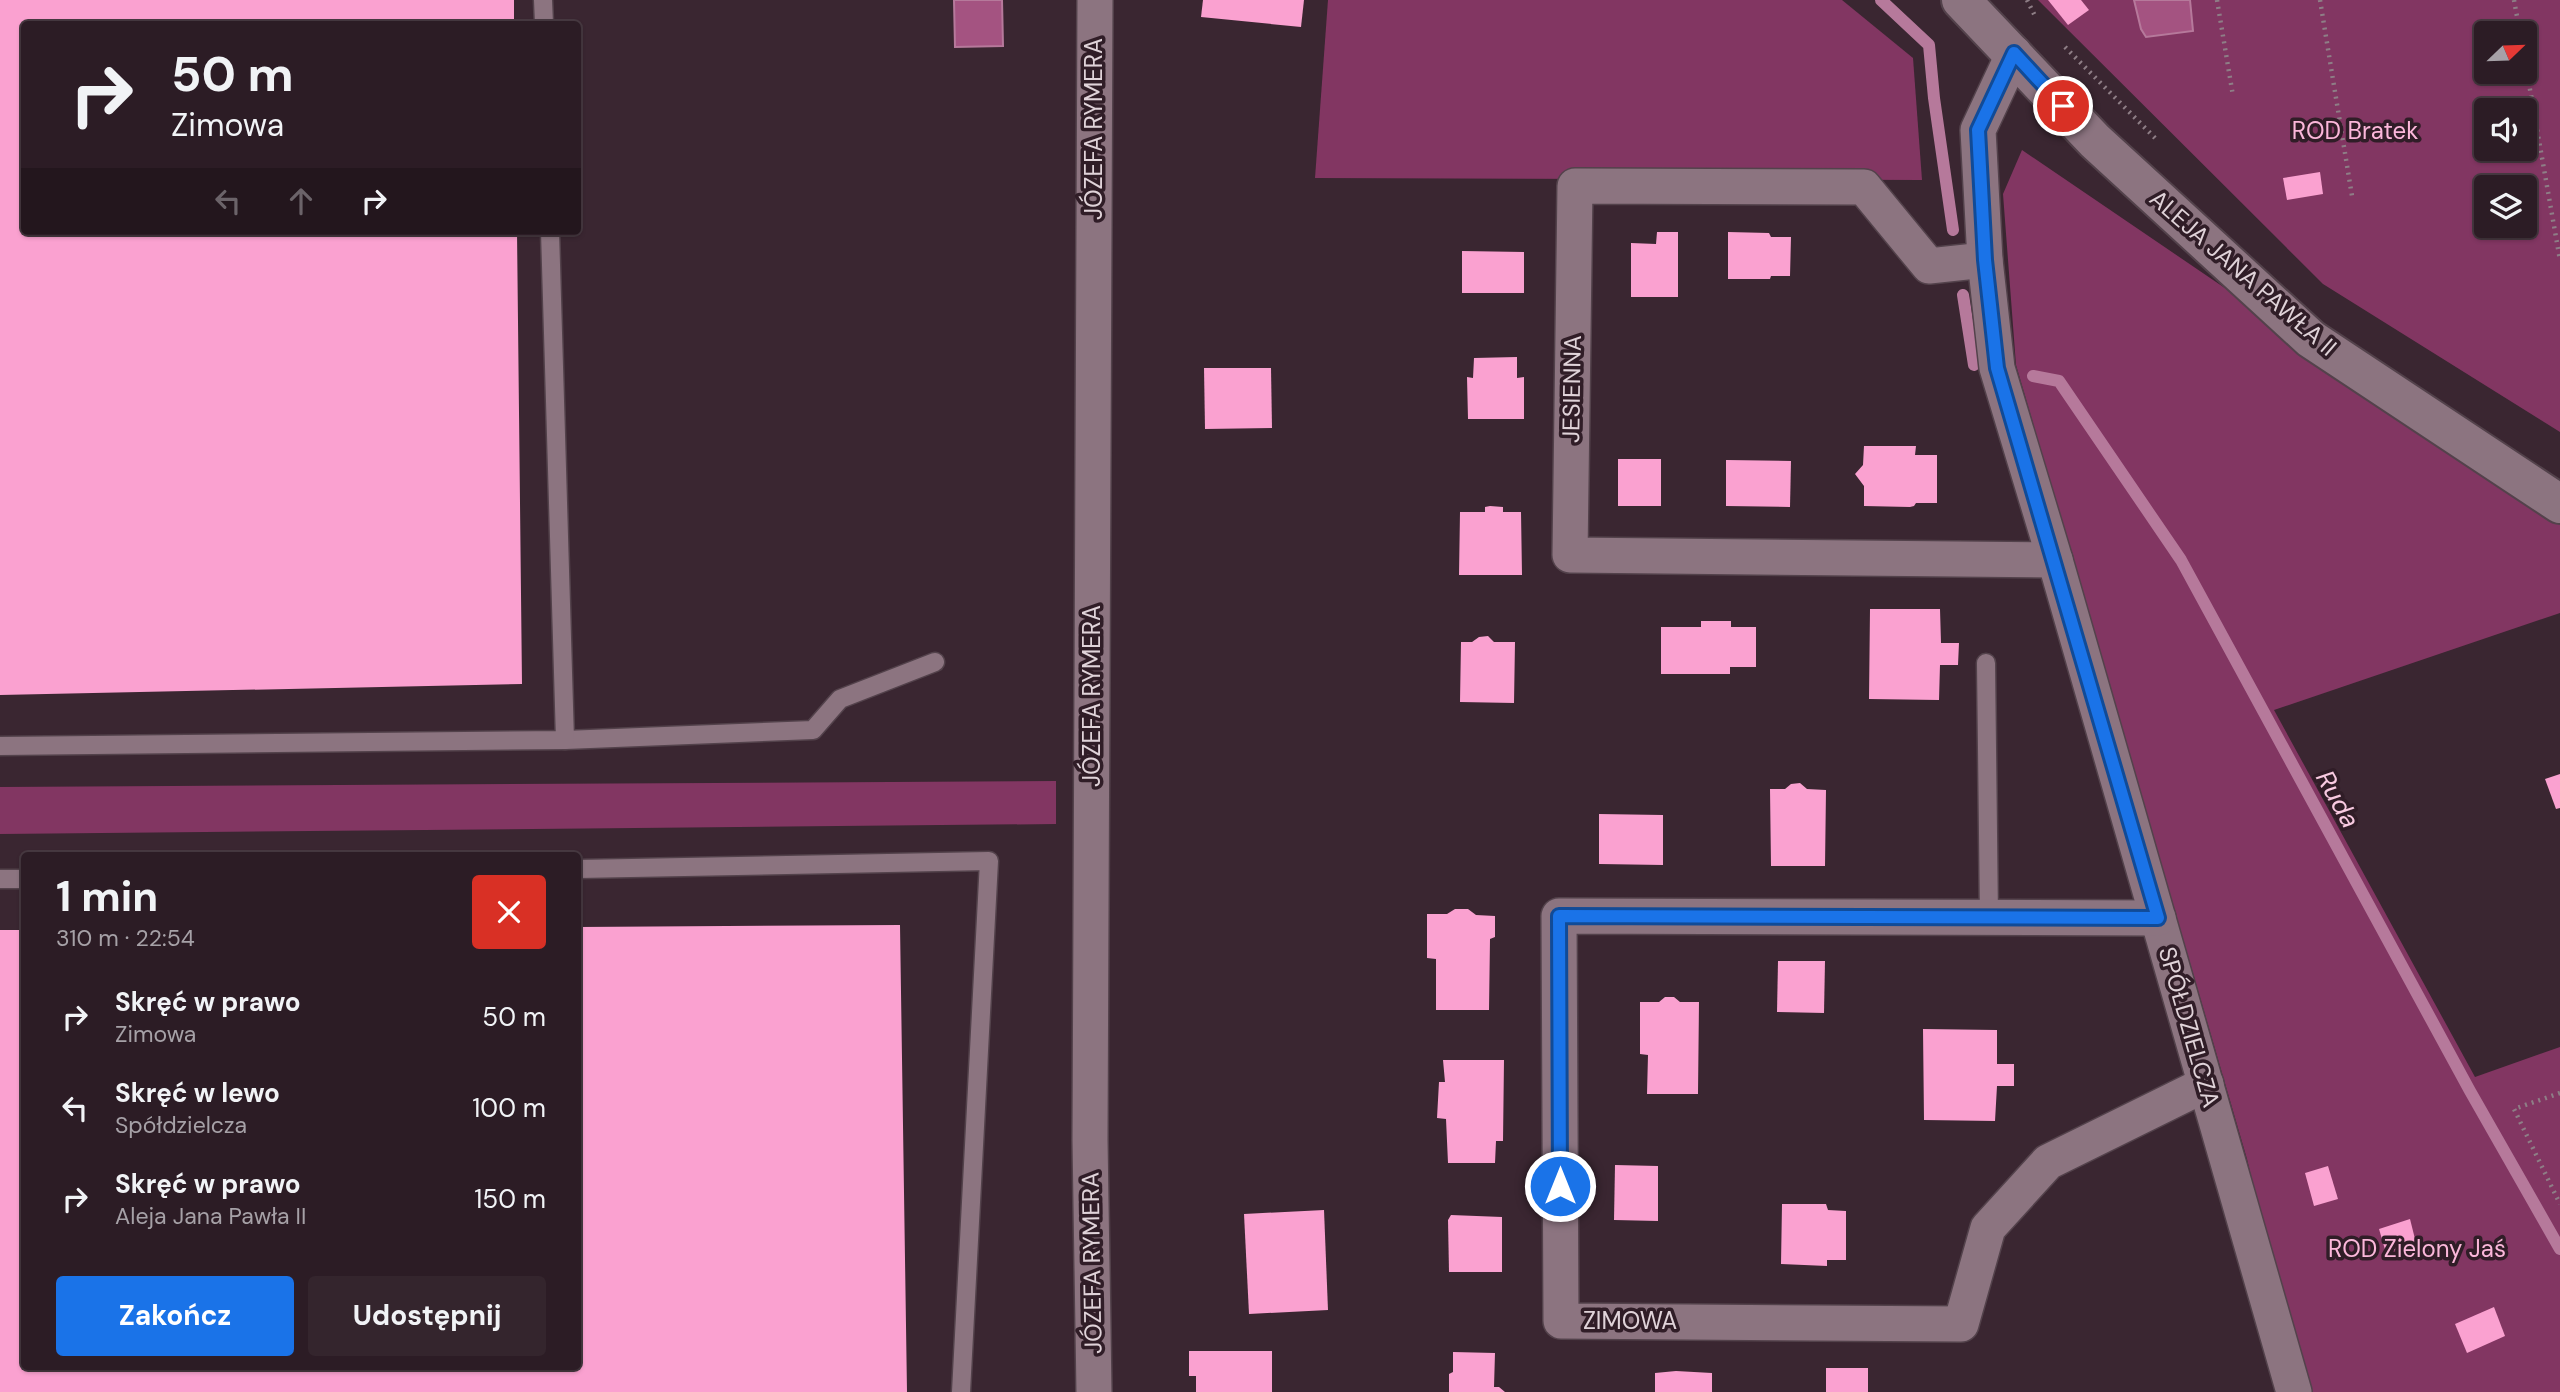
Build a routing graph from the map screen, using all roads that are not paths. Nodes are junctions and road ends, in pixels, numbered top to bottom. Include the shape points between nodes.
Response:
1 (543, 0) edge
2 (1095, 0) edge
3 (1961, 0) edge
4 (544, 21) edge
5 (2014, 53) junction
6 (550, 235) edge
7 (1985, 260) junction
8 (2560, 504) edge
9 (2055, 560) junction
10 (935, 662) dead end
11 (1986, 663) dead end
12 (565, 740) junction
13 (0, 746) edge
14 (581, 869) edge
15 (0, 879) edge
16 (21, 879) edge
17 (1989, 918) junction
18 (2158, 918) junction
19 (2206, 1084) junction
20 (961, 1392) edge
21 (1094, 1392) edge
22 (2294, 1392) edge

1 - 4 lane
2 - 21 street, JÓZEFA RYMERA via 1090,1112
3 - 5 street, ALEJA JANA PAWŁA II
5 - 7 street, SPÓŁDZIELCZA via 1978,130
5 - 8 street, ALEJA JANA PAWŁA II via 2095,141 2311,339
6 - 12 lane
7 - 9 street, SPÓŁDZIELCZA via 1997,368
7 - 9 street, JESIENNA via 1930,266 1864,187 1575,186 1570,555
9 - 18 street, SPÓŁDZIELCZA
10 - 12 lane via 841,699 813,730
11 - 17 lane
12 - 13 lane
14 - 20 lane via 989,861
15 - 16 lane
17 - 18 street, ZIMOWA
17 - 19 street, ZIMOWA via 1559,916 1561,1321 1961,1324 1988,1228 2048,1162
18 - 19 street, SPÓŁDZIELCZA
19 - 22 street, SPÓŁDZIELCZA

